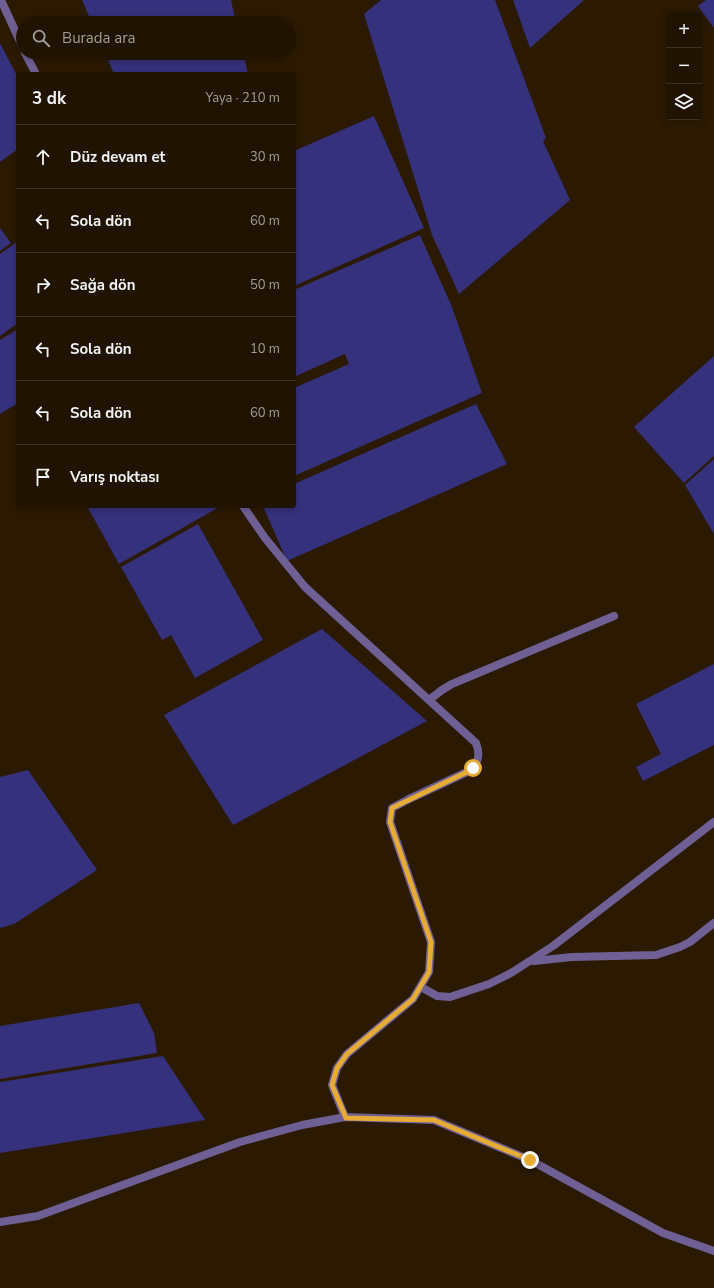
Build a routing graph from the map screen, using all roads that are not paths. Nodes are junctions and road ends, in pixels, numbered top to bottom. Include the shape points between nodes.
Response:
1 (1, 0) edge
2 (16, 33) edge
3 (29, 60) edge
4 (35, 72) edge
5 (244, 508) edge
6 (614, 616) dead end
7 (429, 700) junction
8 (714, 822) edge
9 (714, 923) edge
10 (531, 961) junction
11 (421, 987) junction
12 (346, 1118) junction
13 (0, 1222) edge
14 (714, 1251) edge

1 - 2 street
3 - 4 street
5 - 7 street via 305,587
6 - 7 street via 452,684
7 - 11 street via 476,743 479,757 473,768 467,772 392,808 390,822 431,942 429,972
8 - 10 street via 574,931
9 - 10 street via 690,942 656,955 572,956
10 - 11 street via 489,984 450,997 438,996
11 - 12 street via 413,999 347,1054 337,1068 332,1085
12 - 13 street via 302,1125 240,1142 38,1216
12 - 14 street via 434,1120 530,1160 663,1233

